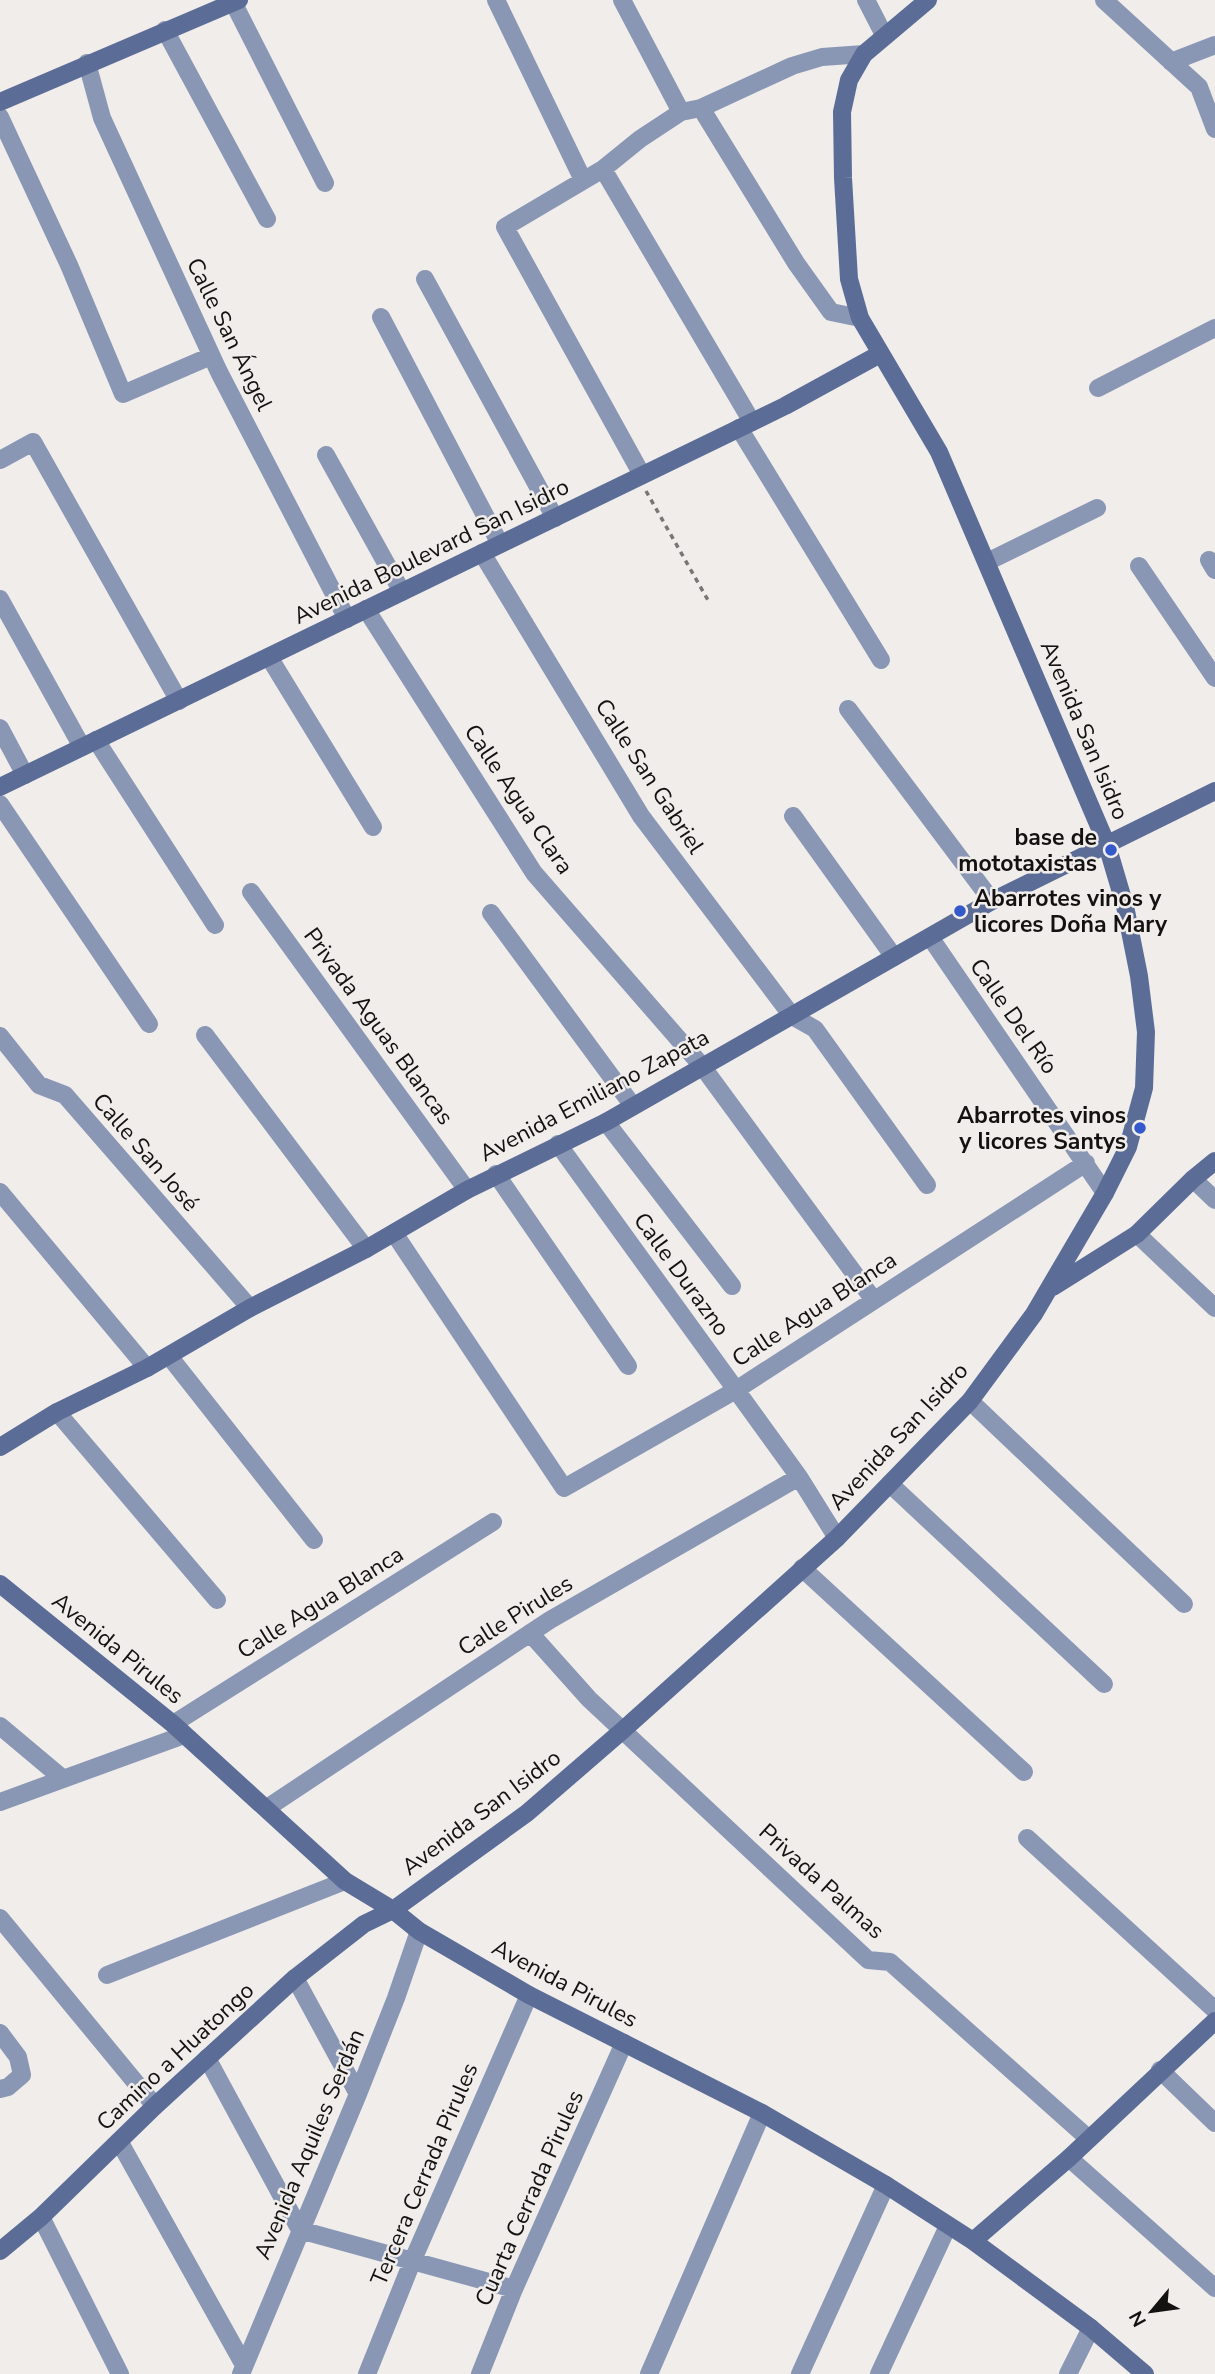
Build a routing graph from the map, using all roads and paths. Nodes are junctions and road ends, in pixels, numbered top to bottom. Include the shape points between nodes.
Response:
1 (496, 0) edge
2 (622, 0) edge
3 (866, 0) edge
4 (928, 0) edge
5 (1104, 0) edge
6 (236, 1) edge
7 (209, 5) edge
8 (165, 30) junction
9 (884, 35) junction
10 (1215, 46) edge
11 (864, 54) junction
12 (1171, 62) junction
13 (87, 63) junction
14 (0, 102) edge
15 (701, 108) junction
16 (681, 112) junction
17 (0, 117) edge
18 (1215, 130) edge
19 (603, 169) junction
20 (583, 180) junction
21 (325, 183) dead end
22 (267, 219) dead end
23 (425, 279) dead end
24 (381, 317) dead end
25 (860, 318) junction
26 (1215, 328) edge
27 (880, 354) junction
28 (211, 356) junction
29 (1098, 388) dead end
30 (745, 425) junction
31 (326, 455) dead end
32 (0, 460) edge
33 (640, 476) junction
34 (1097, 508) dead end
35 (555, 517) junction
36 (500, 544) junction
37 (482, 553) junction
38 (988, 562) junction
39 (1139, 566) dead end
40 (402, 592) junction
41 (0, 599) edge
42 (709, 602) dead end
43 (366, 609) junction
44 (347, 619) junction
45 (269, 657) junction
46 (881, 660) dead end
47 (1215, 678) edge
48 (179, 701) junction
49 (848, 709) dead end
50 (0, 728) edge
51 (89, 744) junction
52 (25, 775) junction
53 (0, 787) edge
54 (1215, 791) edge
55 (0, 804) edge
56 (793, 816) dead end
57 (373, 827) dead end
58 (1107, 845) junction
59 (251, 892) dead end
60 (992, 901) junction
61 (491, 912) dead end
62 (215, 925) dead end
63 (930, 937) junction
64 (894, 957) junction
65 (792, 1016) junction
66 (149, 1024) dead end
67 (205, 1035) dead end
68 (0, 1036) edge
69 (702, 1066) junction
70 (633, 1106) junction
71 (606, 1122) junction
72 (558, 1144) junction
73 (1215, 1161) edge
74 (1086, 1163) junction
75 (496, 1174) junction
76 (1193, 1179) junction
77 (928, 1185) dead end
78 (467, 1189) junction
79 (0, 1192) edge
80 (1105, 1193) junction
81 (1215, 1200) edge
82 (394, 1233) junction
83 (1137, 1234) junction
84 (366, 1249) junction
85 (732, 1286) dead end
86 (1051, 1288) junction
87 (873, 1299) junction
88 (250, 1308) junction
89 (1215, 1308) edge
90 (169, 1356) junction
91 (628, 1366) dead end
92 (146, 1368) junction
93 (736, 1390) junction
94 (970, 1401) junction
95 (57, 1412) junction
96 (0, 1447) edge
97 (799, 1477) junction
98 (890, 1484) junction
99 (494, 1522) dead end
100 (837, 1538) junction
101 (314, 1540) dead end
102 (802, 1568) junction
103 (0, 1584) edge
104 (217, 1600) dead end
105 (1184, 1604) dead end
106 (530, 1633) junction
107 (1104, 1684) dead end
108 (0, 1727) edge
109 (179, 1730) junction
110 (623, 1730) junction
111 (1024, 1772) dead end
112 (62, 1778) junction
113 (0, 1802) edge
114 (267, 1808) junction
115 (1027, 1838) dead end
116 (345, 1881) junction
117 (393, 1910) junction
118 (0, 1918) edge
119 (419, 1931) junction
120 (107, 1975) dead end
121 (295, 1978) junction
122 (529, 1995) junction
123 (1215, 2010) edge
124 (1215, 2021) edge
125 (0, 2033) edge
126 (624, 2043) junction
127 (207, 2058) junction
128 (1160, 2070) junction
129 (0, 2090) edge
130 (358, 2094) junction
131 (155, 2106) junction
132 (762, 2113) junction
133 (1215, 2123) edge
134 (1089, 2139) junction
135 (119, 2141) junction
136 (1069, 2158) junction
137 (886, 2185) junction
138 (41, 2217) junction
139 (948, 2226) junction
140 (300, 2230) junction
141 (973, 2241) junction
142 (0, 2251) edge
143 (412, 2262) junction
144 (1215, 2288) edge
145 (514, 2289) junction
146 (1091, 2328) junction
147 (243, 2370) edge
148 (120, 2374) edge
149 (367, 2374) edge
150 (480, 2374) edge
151 (649, 2374) edge
152 (800, 2374) edge
153 (879, 2374) edge
154 (1069, 2374) edge
155 (1144, 2374) edge

1 - 20 street
2 - 16 street
3 - 9 street
4 - 9 main road, Avenida San Isidro
5 - 12 street
6 - 7 main road
6 - 21 street
7 - 8 main road
8 - 13 main road
8 - 22 street
9 - 11 main road, Avenida San Isidro
10 - 12 street
11 - 15 street via 822,57 792,66
11 - 25 main road, Avenida San Isidro via 849,80 842,111 849,279
12 - 18 street via 1199,87
13 - 14 main road
13 - 28 street, Calle San Ángel via 102,118
15 - 16 street
15 - 25 street via 831,312
16 - 19 street
17 - 28 street via 123,394
19 - 20 street
19 - 30 street
20 - 33 street via 505,227
23 - 35 street
24 - 36 street
25 - 27 main road, Avenida San Isidro
26 - 29 street
27 - 30 main road, Avenida Boulevard San Isidro
27 - 38 main road, Avenida San Isidro via 939,452
28 - 44 street, Calle San Ángel
30 - 33 main road, Avenida Boulevard San Isidro
30 - 46 street
31 - 40 street
32 - 48 street via 33,442
33 - 35 main road, Avenida Boulevard San Isidro
33 - 42 path
34 - 38 street
35 - 36 main road, Avenida Boulevard San Isidro
36 - 37 main road, Avenida Boulevard San Isidro
37 - 40 main road, Avenida Boulevard San Isidro
37 - 65 street, Calle San Gabriel via 641,816
38 - 58 main road, Avenida San Isidro
39 - 47 street
40 - 43 main road, Avenida Boulevard San Isidro
41 - 51 street
43 - 44 main road, Avenida Boulevard San Isidro
43 - 69 street, Calle Agua Clara via 534,873
44 - 45 main road, Avenida Boulevard San Isidro
45 - 48 main road, Avenida Boulevard San Isidro
45 - 57 street
48 - 51 main road, Avenida Boulevard San Isidro
49 - 60 street
50 - 52 street
51 - 52 main road, Avenida Boulevard San Isidro
51 - 62 street
52 - 53 main road, Avenida Boulevard San Isidro
54 - 58 main road, Avenida Emiliano Zapata
55 - 66 street
56 - 64 street
58 - 60 main road, Avenida Emiliano Zapata
58 - 80 main road, Avenida San Isidro via 1125,906 1146,1032 1144,1088 1128,1147
59 - 78 street, Privada Aguas Blancas
60 - 63 main road, Avenida Emiliano Zapata
61 - 70 street
63 - 64 main road, Avenida Emiliano Zapata
63 - 74 street, Calle Del Río
64 - 65 main road, Avenida Emiliano Zapata
65 - 69 main road, Avenida Emiliano Zapata
65 - 77 street, Calle San Gabriel via 815,1029
67 - 84 street
68 - 88 street, Calle San José via 39,1085 65,1095
69 - 70 main road, Avenida Emiliano Zapata
69 - 87 street, Calle Agua Clara
70 - 71 main road, Avenida Emiliano Zapata
71 - 72 main road, Avenida Emiliano Zapata
71 - 85 street
72 - 75 main road, Avenida Emiliano Zapata
72 - 93 street, Calle Durazno
73 - 76 main road
74 - 80 street, Calle Del Río
74 - 87 street, Calle Agua Blanca
75 - 78 main road, Avenida Emiliano Zapata
75 - 91 street
76 - 81 street
76 - 83 main road
78 - 82 main road, Avenida Emiliano Zapata
79 - 92 street
80 - 86 main road, Avenida San Isidro
82 - 84 main road, Avenida Emiliano Zapata
82 - 93 street, Calle Agua Blanca via 564,1488
83 - 86 main road
83 - 89 street
84 - 88 main road, Avenida Emiliano Zapata
86 - 94 main road, Avenida San Isidro
87 - 93 street, Calle Agua Blanca
88 - 90 main road, Avenida Emiliano Zapata
90 - 92 main road, Avenida Emiliano Zapata
90 - 101 street
92 - 95 main road, Avenida Emiliano Zapata
93 - 97 street, Calle Durazno
94 - 98 main road, Avenida San Isidro
94 - 105 street
95 - 96 main road, Avenida Emiliano Zapata
95 - 104 street
97 - 100 street, Calle Durazno
97 - 106 street, Calle Pirules
98 - 100 main road, Avenida San Isidro
98 - 107 street
99 - 109 street, Calle Agua Blanca
100 - 102 main road, Avenida San Isidro
102 - 110 main road, Avenida San Isidro
102 - 111 street
103 - 109 main road, Avenida Pirules
106 - 110 street, Privada Palmas via 569,1680
106 - 114 street, Calle Pirules
108 - 112 street
109 - 112 street, Calle Agua Blanca
109 - 114 main road, Avenida Pirules
110 - 117 main road, Avenida San Isidro via 527,1813
110 - 134 street, Privada Palmas via 868,1960 890,1962
112 - 113 street, Calle Agua Blanca
114 - 116 main road, Avenida Pirules
115 - 123 street
116 - 117 main road, Avenida Pirules
116 - 120 street
117 - 119 main road, Avenida Pirules
117 - 121 main road, Camino a Huatongo via 364,1924
118 - 131 street
119 - 122 main road, Avenida Pirules
119 - 130 street, Avenida Aquiles Serdán
121 - 127 main road, Camino a Huatongo
121 - 130 street
122 - 126 main road, Avenida Pirules
122 - 143 street, Tercera Cerrada Pirules
124 - 128 main road
125 - 129 street via 18,2057 22,2075
126 - 132 main road, Avenida Pirules
126 - 145 street, Cuarta Cerrada Pirules
127 - 131 main road, Camino a Huatongo
127 - 140 street
128 - 133 street
128 - 134 main road
130 - 140 street, Avenida Aquiles Serdán
131 - 135 main road, Camino a Huatongo
132 - 137 main road, Avenida Pirules
132 - 151 street
134 - 136 main road
135 - 138 main road, Camino a Huatongo
135 - 147 street
136 - 141 main road
136 - 144 street
137 - 139 main road, Avenida Pirules
137 - 152 street
138 - 142 main road, Camino a Huatongo
138 - 148 street
139 - 141 main road, Avenida Pirules
139 - 153 street
140 - 143 street
140 - 147 street, Avenida Aquiles Serdán
141 - 146 main road, Avenida Pirules
143 - 145 street
143 - 149 street, Tercera Cerrada Pirules
145 - 150 street, Cuarta Cerrada Pirules
146 - 154 street
146 - 155 main road, Avenida Pirules

